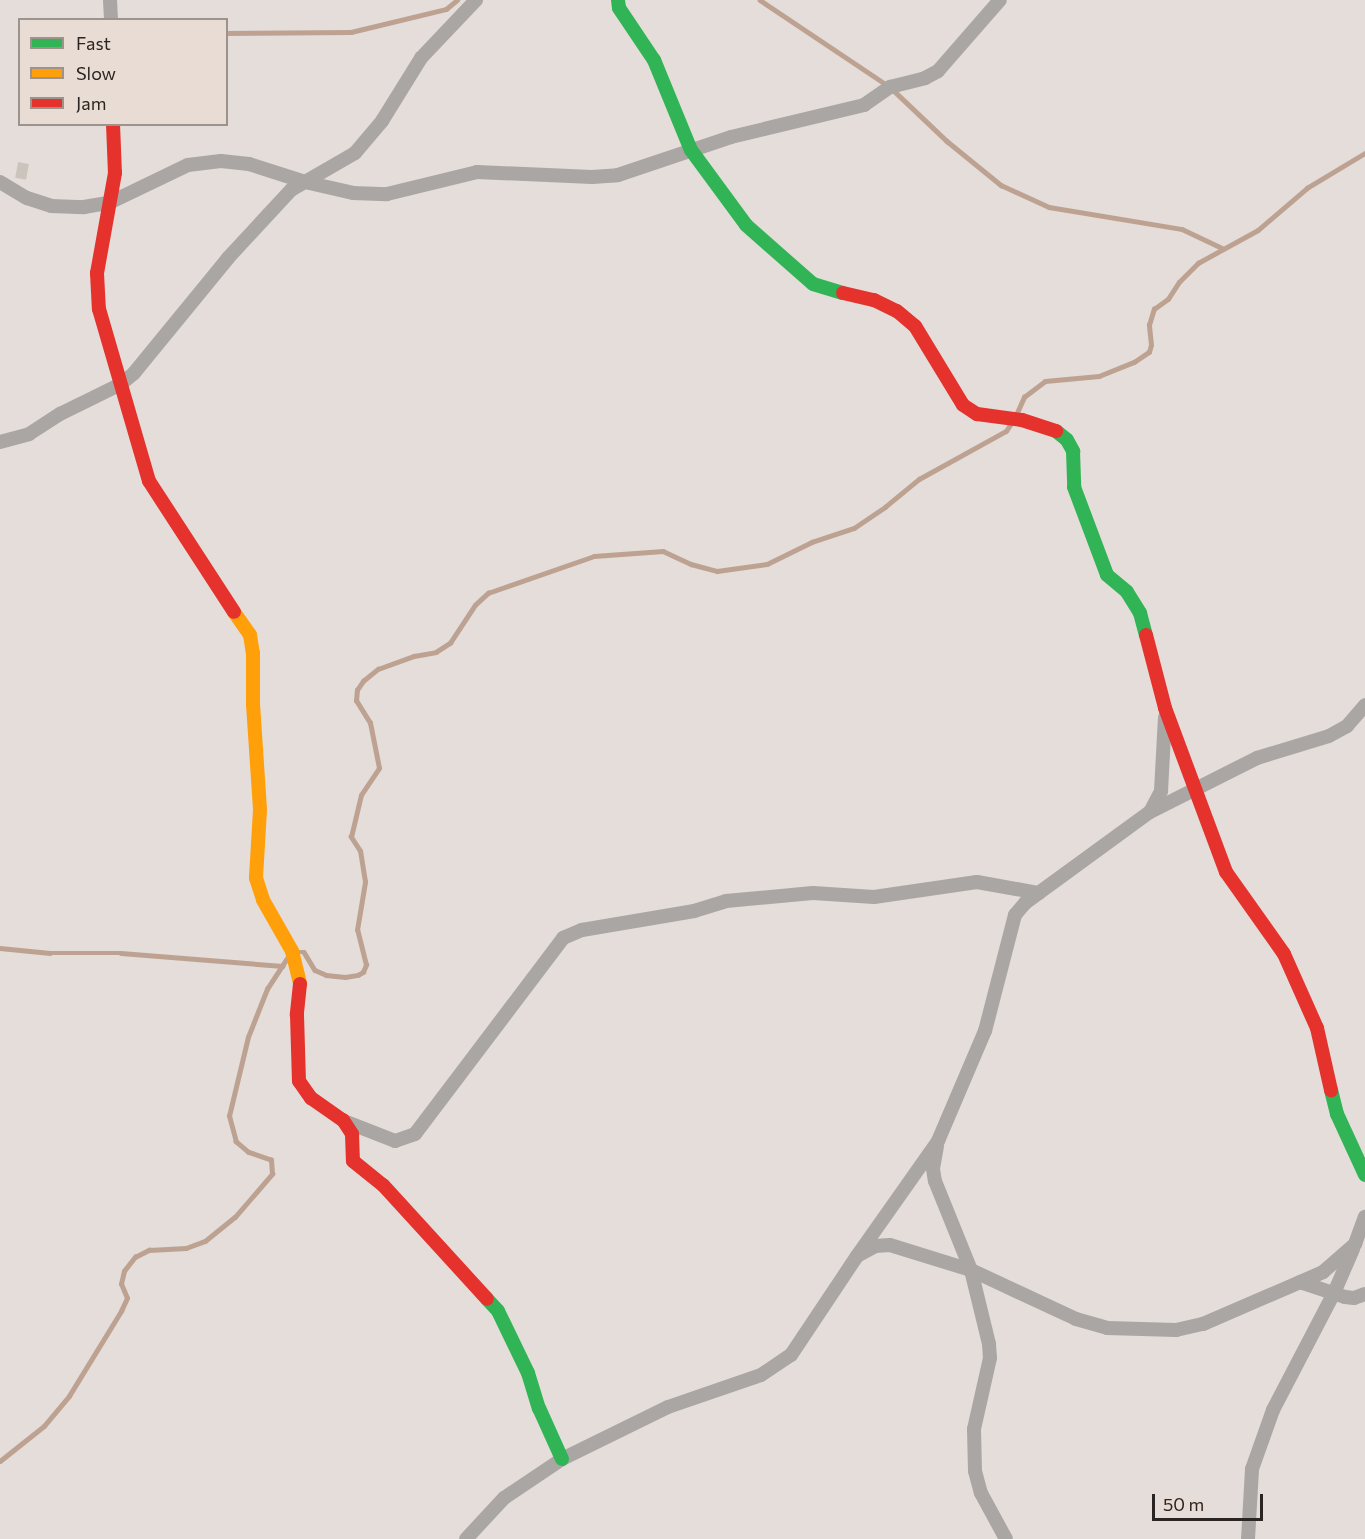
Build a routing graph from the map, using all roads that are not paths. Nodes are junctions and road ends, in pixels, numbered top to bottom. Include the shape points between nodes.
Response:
1 (110, 0) edge
2 (476, 0) edge
3 (618, 0) edge
4 (1000, 0) edge
5 (111, 18) edge
6 (113, 126) edge
7 (691, 150) junction
8 (0, 182) edge
9 (305, 182) junction
10 (111, 202) junction
11 (121, 384) junction
12 (0, 442) edge
13 (1365, 705) edge
14 (1165, 708) junction
15 (1195, 788) junction
16 (1150, 812) junction
17 (1039, 893) junction
18 (343, 1120) junction
19 (938, 1141) junction
20 (1365, 1175) edge
21 (1365, 1218) edge
22 (1355, 1244) junction
23 (857, 1256) junction
24 (971, 1270) junction
25 (1300, 1282) junction
26 (1334, 1293) junction
27 (1365, 1294) edge
28 (562, 1459) junction
29 (466, 1539) edge
30 (1006, 1539) edge
31 (1248, 1539) edge

1 - 5 street
2 - 9 street via 421,58 382,121 355,153
3 - 7 street via 654,60
4 - 7 street via 938,71 925,78 890,87 864,105
6 - 10 street via 115,173
7 - 9 street via 618,175 477,172 387,194 353,193
7 - 14 street via 746,225 813,284 874,300 897,311 915,327 963,405 977,414 1022,420 1055,430 1067,440 1073,451 1074,487 1107,575 1127,592 1140,612
8 - 10 street via 51,206 84,207
9 - 10 street via 249,164 221,161 188,165
9 - 11 street via 291,190 267,215
10 - 11 street via 97,273 99,309
11 - 12 street via 29,434
11 - 18 street via 149,481 250,635 260,810 256,878 263,900 292,951 301,987 297,1015 299,1081 311,1098
13 - 15 street via 1347,726 1329,736 1257,758
14 - 15 street
14 - 16 street via 1161,791
15 - 16 street
15 - 20 street via 1226,872 1284,954 1317,1028 1337,1114
16 - 17 street
17 - 18 street via 977,882 874,897 813,893 726,901 694,911 582,930 562,938 415,1134 395,1141
17 - 19 street via 1016,915 985,1031
18 - 28 street via 351,1134 353,1161 383,1185 498,1311
19 - 23 street
19 - 24 street via 935,1181
21 - 22 street
22 - 25 street via 1323,1272
22 - 26 street
23 - 24 street via 875,1246 890,1245
23 - 28 street via 791,1355 778,1365 761,1375 668,1407
24 - 25 street via 1076,1319 1118,1329 1176,1330 1203,1324
24 - 30 street via 990,1358 974,1429 975,1471 981,1493
25 - 26 street
26 - 27 street via 1354,1298
26 - 31 street via 1273,1410 1252,1469
28 - 29 street via 504,1498

